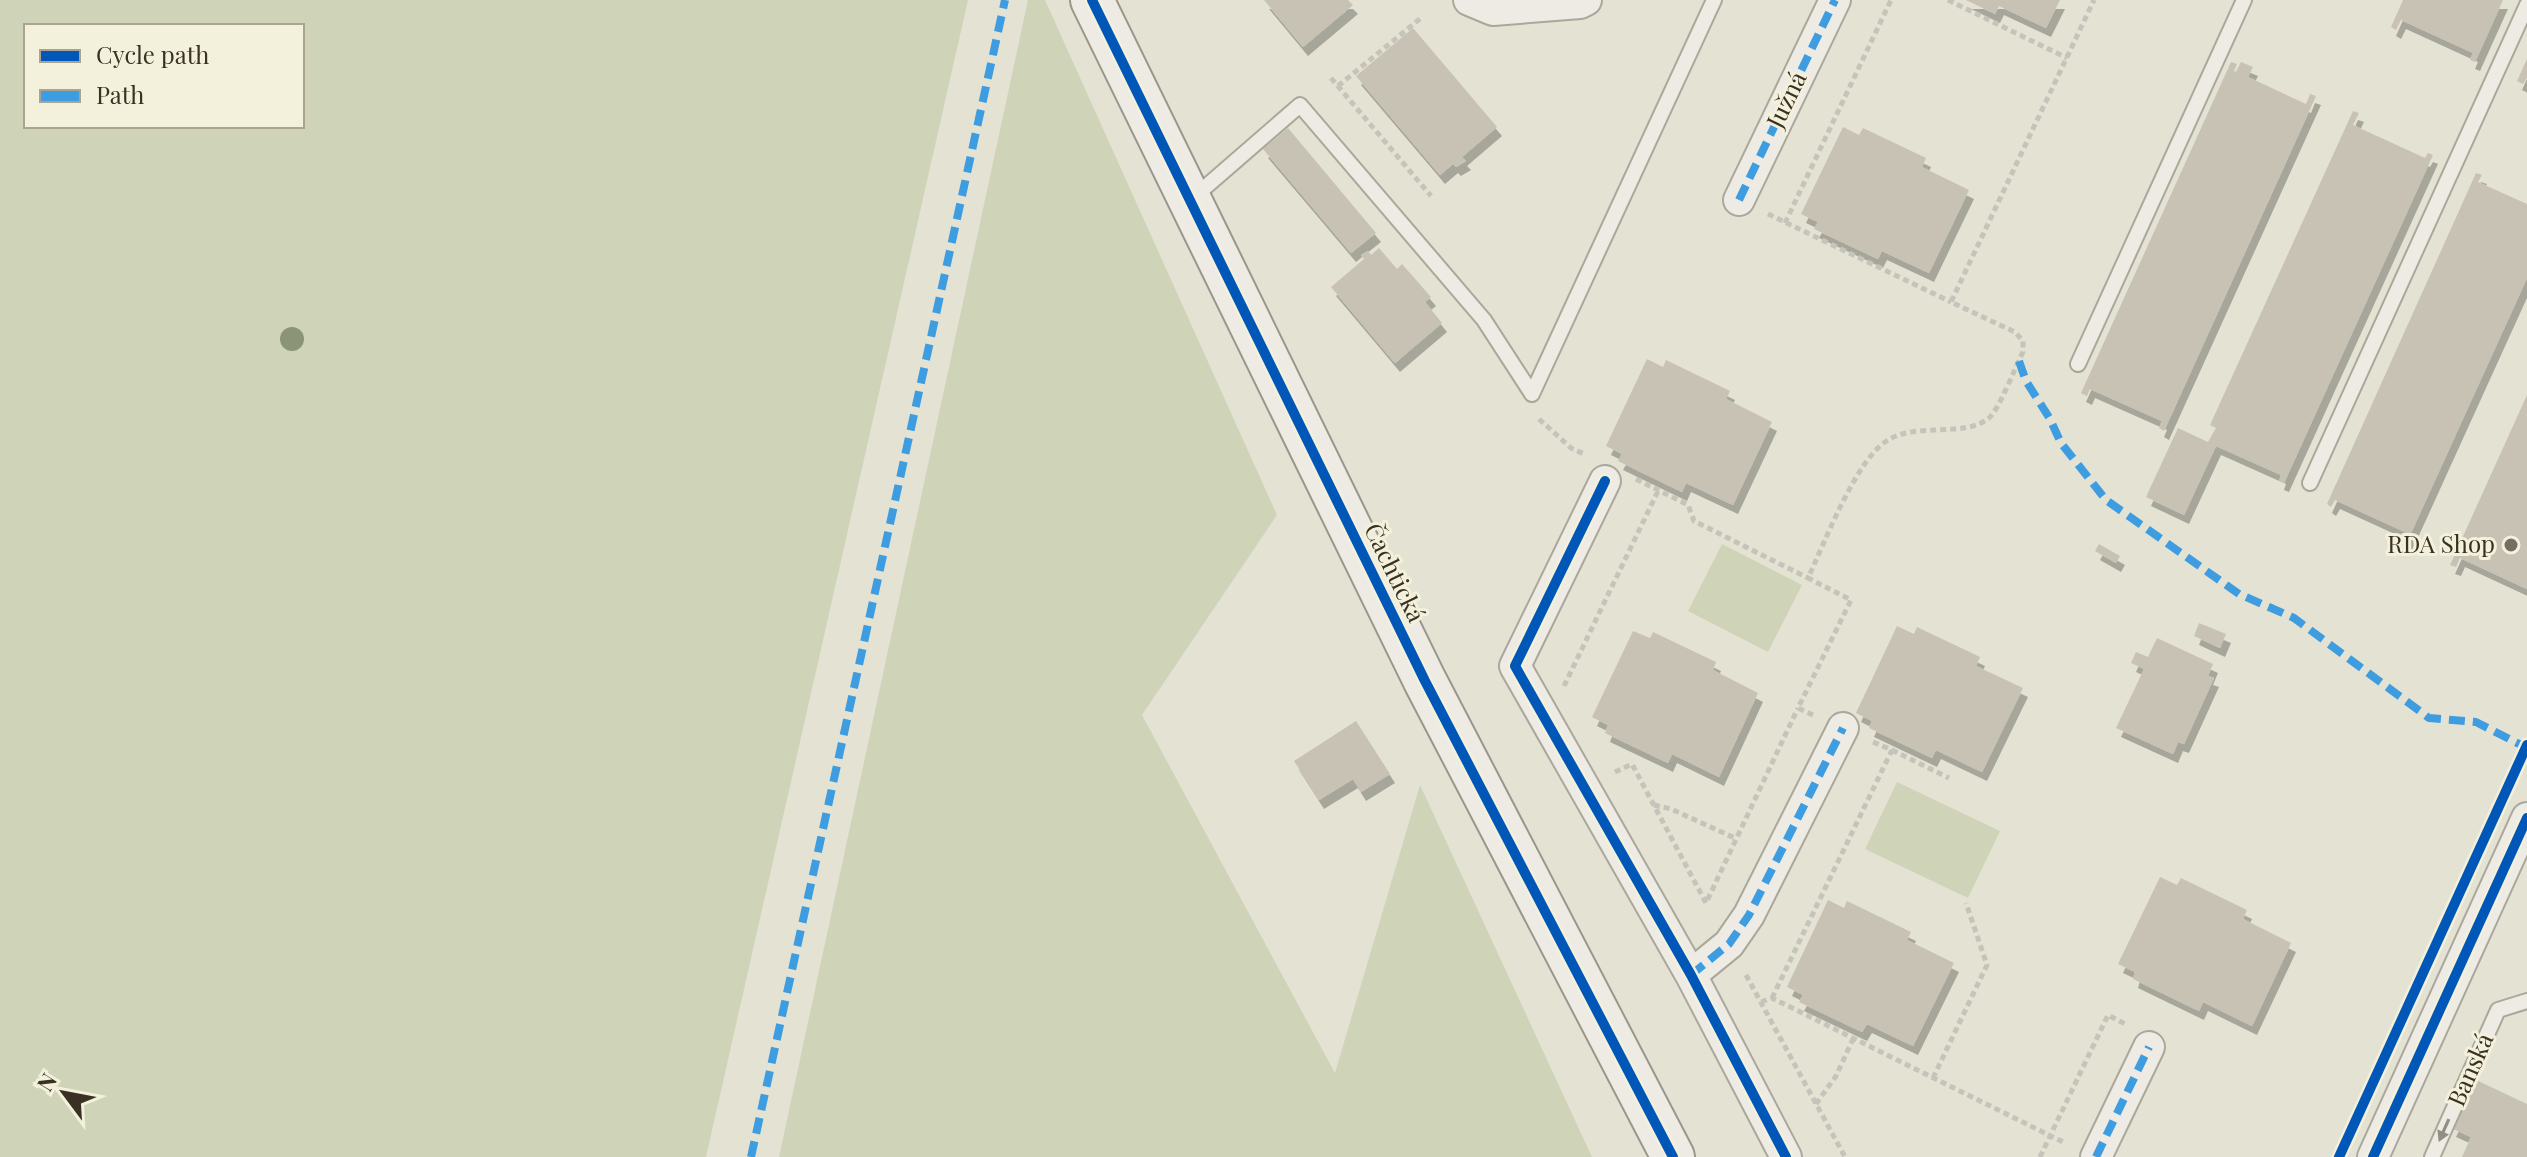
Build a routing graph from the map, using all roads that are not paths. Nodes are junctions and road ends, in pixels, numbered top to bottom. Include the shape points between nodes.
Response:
1 (1092, 0) edge
2 (1469, 0) edge
3 (1586, 0) edge
4 (1714, 0) edge
5 (1835, 0) edge
6 (2244, 0) edge
7 (2527, 5) edge
8 (1739, 200) road end
9 (1189, 201) junction
10 (2078, 364) dead end
11 (1608, 474) road end
12 (2310, 483) dead end
13 (1843, 728) road end
14 (2527, 818) edge
15 (1691, 975) junction
16 (2527, 1001) edge
17 (2149, 1047) road end
18 (2084, 1152) edge
19 (1673, 1157) edge
20 (1786, 1157) edge
21 (2373, 1157) edge
22 (2432, 1157) edge

1 - 9 main road, Čachtická
2 - 3 street via 1493,10
4 - 9 lane via 1532,394 1484,320 1300,105
5 - 8 street, Južná
6 - 10 lane
7 - 12 lane
9 - 19 main road, Čachtická via 1425,681
11 - 15 street via 1515,666
13 - 15 street via 1749,915 1729,944
14 - 21 street
15 - 20 street
16 -> 22 lane, Banská via 2498,1010
17 - 18 street

